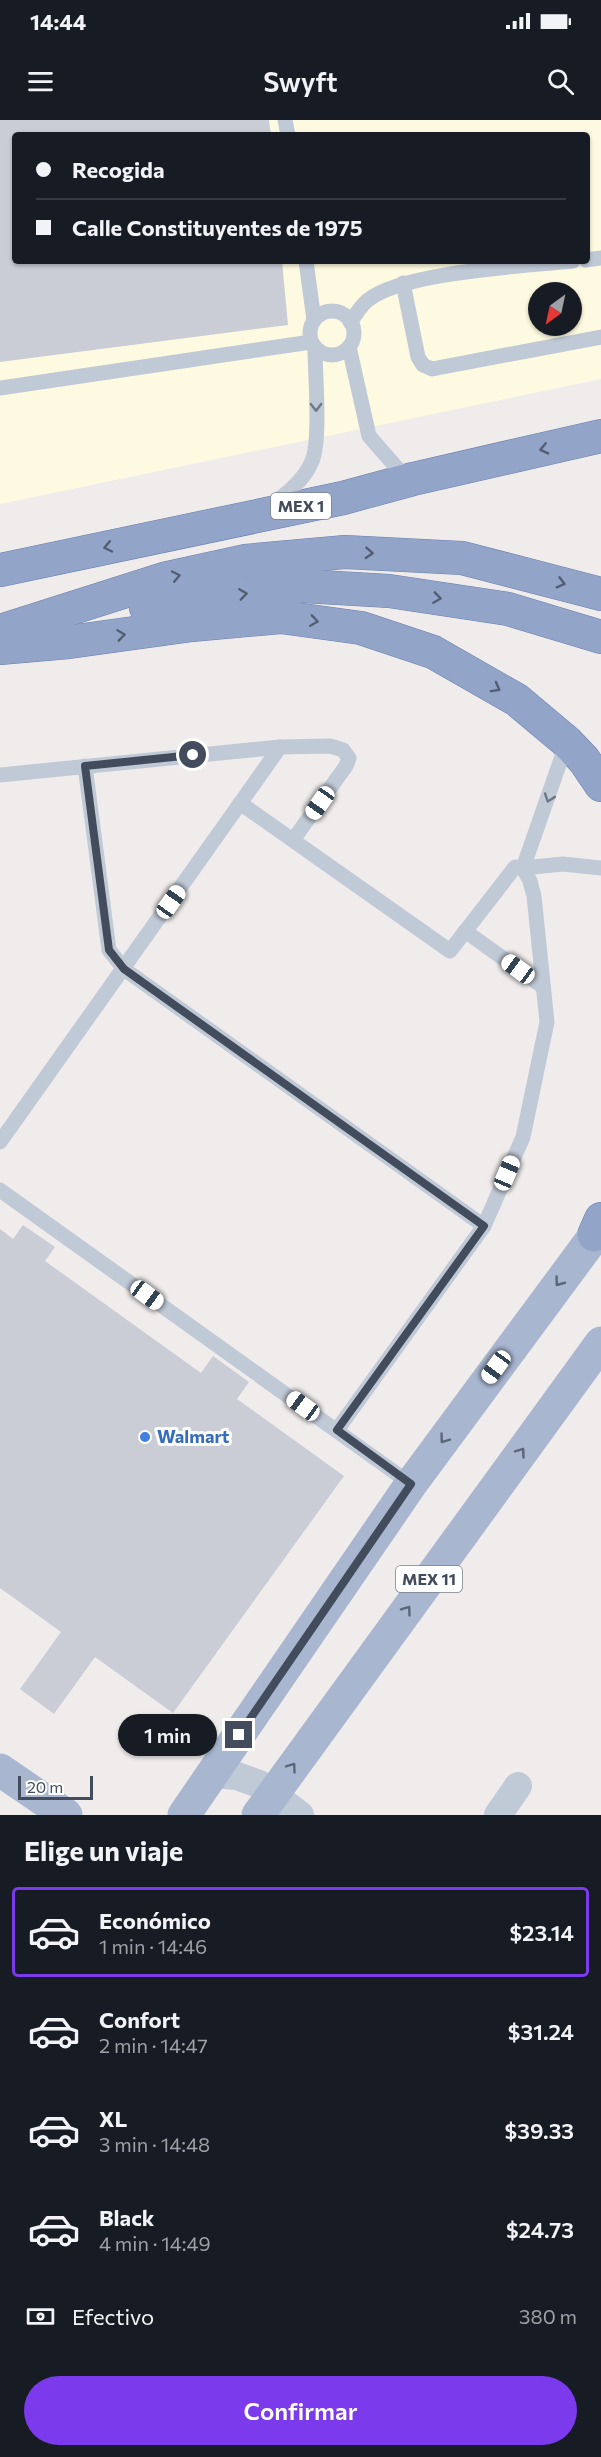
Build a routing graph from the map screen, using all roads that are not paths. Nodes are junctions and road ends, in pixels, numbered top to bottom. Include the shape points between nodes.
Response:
1 (306, 264) edge
2 (540, 264) edge
3 (403, 283) junction
4 (314, 320) junction
5 (350, 322) junction
6 (601, 337) edge
7 (313, 345) junction
8 (349, 347) junction
9 (0, 388) edge
10 (601, 436) edge
11 (413, 479) junction
12 (255, 516) junction
13 (0, 570) edge
14 (601, 594) edge
15 (0, 631) edge
16 (601, 637) edge
17 (0, 638) edge
18 (0, 648) edge
19 (567, 742) junction
20 (280, 747) junction
21 (85, 766) junction
22 (0, 775) edge
23 (601, 785) edge
24 (240, 803) junction
25 (293, 840) junction
26 (523, 868) junction
27 (601, 868) edge
28 (465, 931) junction
29 (124, 969) junction
30 (543, 987) junction
31 (0, 1142) edge
32 (0, 1190) edge
33 (484, 1226) junction
34 (599, 1227) edge
35 (601, 1343) edge
36 (337, 1430) junction
37 (411, 1484) junction
38 (0, 1770) edge
39 (212, 1774) junction
40 (518, 1786) dead end
41 (265, 1805) edge
42 (66, 1815) edge
43 (184, 1815) edge
44 (300, 1815) edge
45 (498, 1815) edge

1 - 4 lane
2 - 3 lane
3 - 5 lane via 368,300
3 - 6 lane via 418,357 432,369
4 - 5 lane via 332,311
4 - 7 lane via 309,334
5 - 8 lane via 354,335
7 - 8 lane via 328,356
7 - 9 lane
7 -> 12 lane via 313,459 286,495
8 - 11 lane via 369,436 404,476
10 -> 11 highway, MEX 1
11 - 12 highway, MEX 1
12 -> 13 highway, MEX 1
15 -> 14 highway via 178,576 245,561 345,552 462,558
17 -> 16 highway via 125,611 303,586 389,591 508,609
18 -> 19 highway via 281,617 361,628 433,652 517,700
19 - 23 highway
19 -> 26 lane
20 - 21 lane
20 - 24 lane
20 - 25 lane via 330,746 343,750 349,758
21 - 22 lane
21 - 29 lane via 109,950
24 - 25 lane
24 - 29 lane
25 - 28 lane via 450,951
26 - 27 lane via 563,864
26 - 28 lane via 511,870
26 - 30 lane via 534,896
28 - 30 lane
29 - 31 lane
29 - 33 lane
30 - 33 lane via 547,1022 523,1137
32 - 36 lane
33 - 36 lane
34 -> 37 main road
41 -> 35 main road, MEX 11
36 - 37 lane
37 - 39 main road
38 - 42 main road
39 - 41 street via 237,1776 259,1784
39 - 43 main road
40 - 45 street
41 - 44 street

